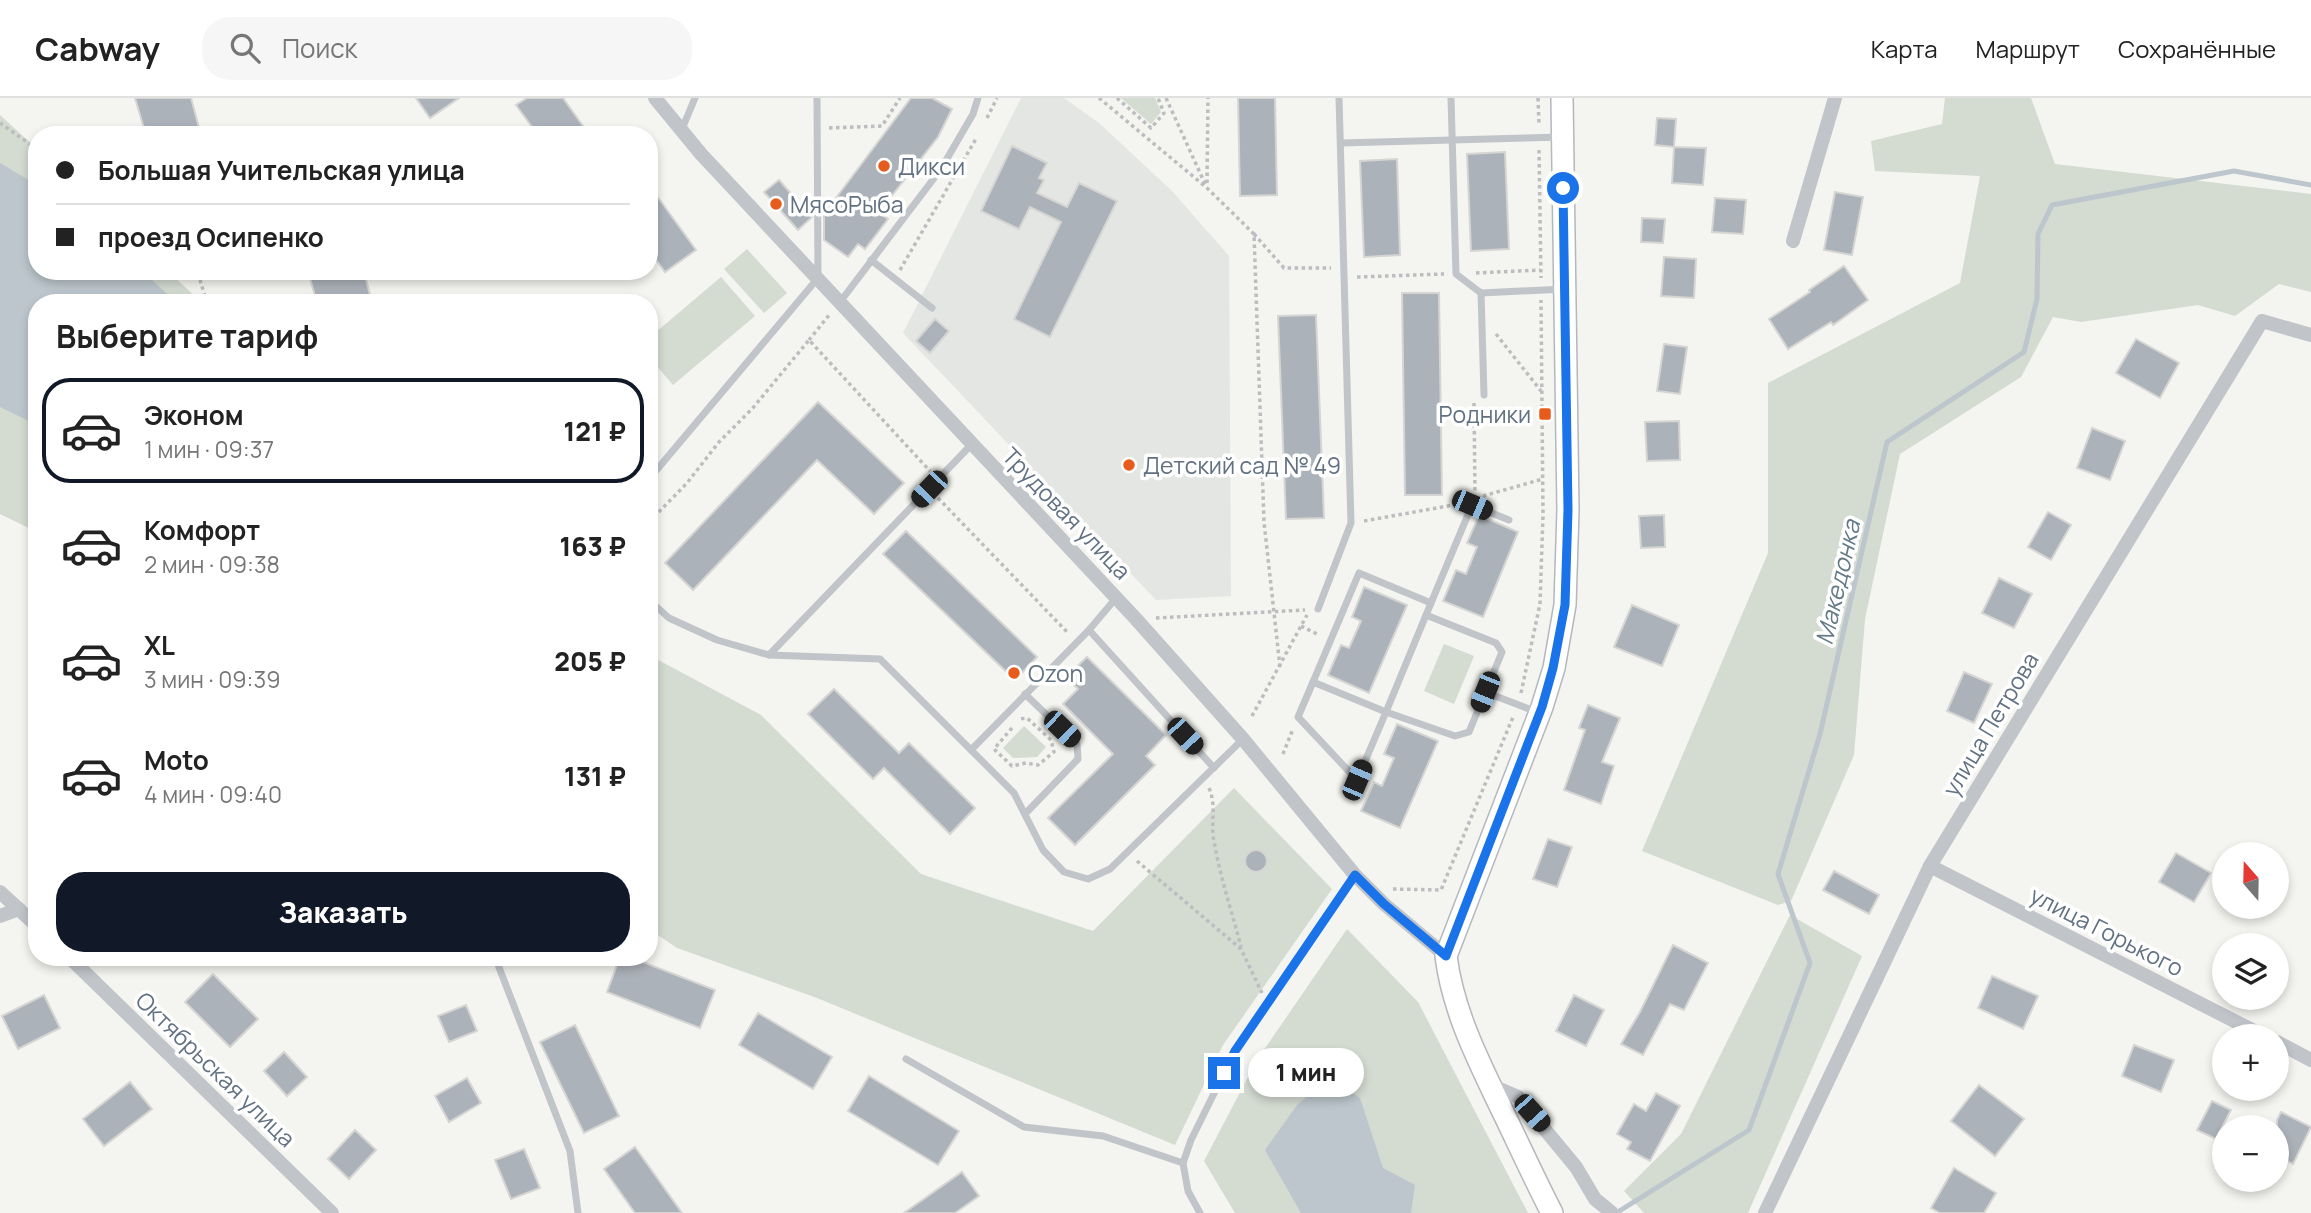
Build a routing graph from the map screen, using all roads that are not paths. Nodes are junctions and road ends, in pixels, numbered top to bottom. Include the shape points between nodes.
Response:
1 (655, 98) edge
2 (695, 98) edge
3 (817, 98) edge
4 (978, 98) edge
5 (1339, 98) edge
6 (1451, 98) edge
7 (1562, 98) edge
8 (1835, 98) edge
9 (681, 130) junction
10 (1562, 137) junction
11 (1451, 140) junction
12 (1340, 143) junction
13 (1793, 242) dead end
14 (871, 260) junction
15 (818, 278) junction
16 (1564, 289) junction
17 (1481, 293) junction
18 (840, 302) junction
19 (932, 308) dead end
20 (2311, 335) edge
21 (1484, 395) road end
22 (971, 445) junction
23 (658, 468) edge
24 (1509, 520) dead end
25 (1116, 598) junction
26 (1432, 603) junction
27 (658, 608) edge
28 (1318, 609) dead end
29 (1426, 615) junction
30 (1089, 630) junction
31 (769, 655) junction
32 (1313, 682) junction
33 (1485, 692) junction
34 (1026, 694) junction
35 (1386, 712) junction
36 (1540, 713) junction
37 (1242, 739) junction
38 (971, 750) junction
39 (1214, 768) junction
40 (1025, 814) junction
41 (1930, 866) junction
42 (1355, 875) junction
43 (0, 892) edge
44 (19, 909) junction
45 (0, 916) edge
46 (28, 918) edge
47 (1446, 956) junction
48 (78, 966) edge
49 (498, 966) edge
50 (2240, 1024) edge
51 (2289, 1048) edge
52 (906, 1059) dead end
53 (2311, 1060) edge
54 (1490, 1085) junction
55 (1183, 1163) junction
56 (1550, 1209) edge
57 (332, 1213) edge
58 (578, 1213) edge
59 (1200, 1213) edge
60 (1612, 1213) edge
61 (1765, 1213) edge

1 - 9 street, Трудовая улица
2 - 9 lane
3 - 15 lane
4 - 14 lane via 941,169
5 - 12 lane
6 - 11 lane
7 - 10 main road
8 - 13 street
9 - 15 street, Трудовая улица
10 - 11 lane
10 - 16 main road
11 - 12 lane
11 - 17 lane via 1456,274
12 - 28 lane via 1351,523
14 - 18 lane
14 - 19 lane
15 - 18 street, Трудовая улица
15 - 23 lane
16 - 17 lane
16 - 36 main road via 1565,605
17 - 21 lane
18 - 22 street, Трудовая улица
20 - 41 street, улица Петрова via 2262,321
22 - 25 street, Трудовая улица
22 - 31 lane
24 - 26 lane via 1472,505
25 - 30 lane
25 - 37 street, Трудовая улица
26 - 29 lane
26 - 32 lane via 1359,573
27 - 31 lane via 717,640
29 - 33 lane via 1496,643 1502,652
29 - 35 lane
30 - 34 lane
30 - 39 lane
31 - 38 lane via 880,659
32 - 35 lane
32 - 35 lane via 1298,717 1357,780
33 - 35 lane via 1469,732 1455,736
33 - 36 lane
34 - 38 lane
34 - 40 lane via 1077,744 1078,759
36 - 47 main road
37 - 39 lane
37 - 42 street, Трудовая улица
38 - 40 lane via 1014,793
39 - 40 lane via 1110,869 1088,879 1064,872 1044,850
41 - 50 street, улица Горького
41 - 61 street, улица Петрова
42 - 47 street, Трудовая улица
42 - 55 lane via 1235,1051
43 - 44 street
44 - 45 street
44 - 46 street
47 - 54 main road via 1458,1012
48 - 57 street, Октябрьская улица
49 - 58 lane via 570,1151
51 - 53 street
52 - 55 lane via 1024,1126 1103,1136
54 - 56 main road
54 - 60 street via 1518,1097 1576,1167 1595,1199
55 - 59 lane via 1188,1192

